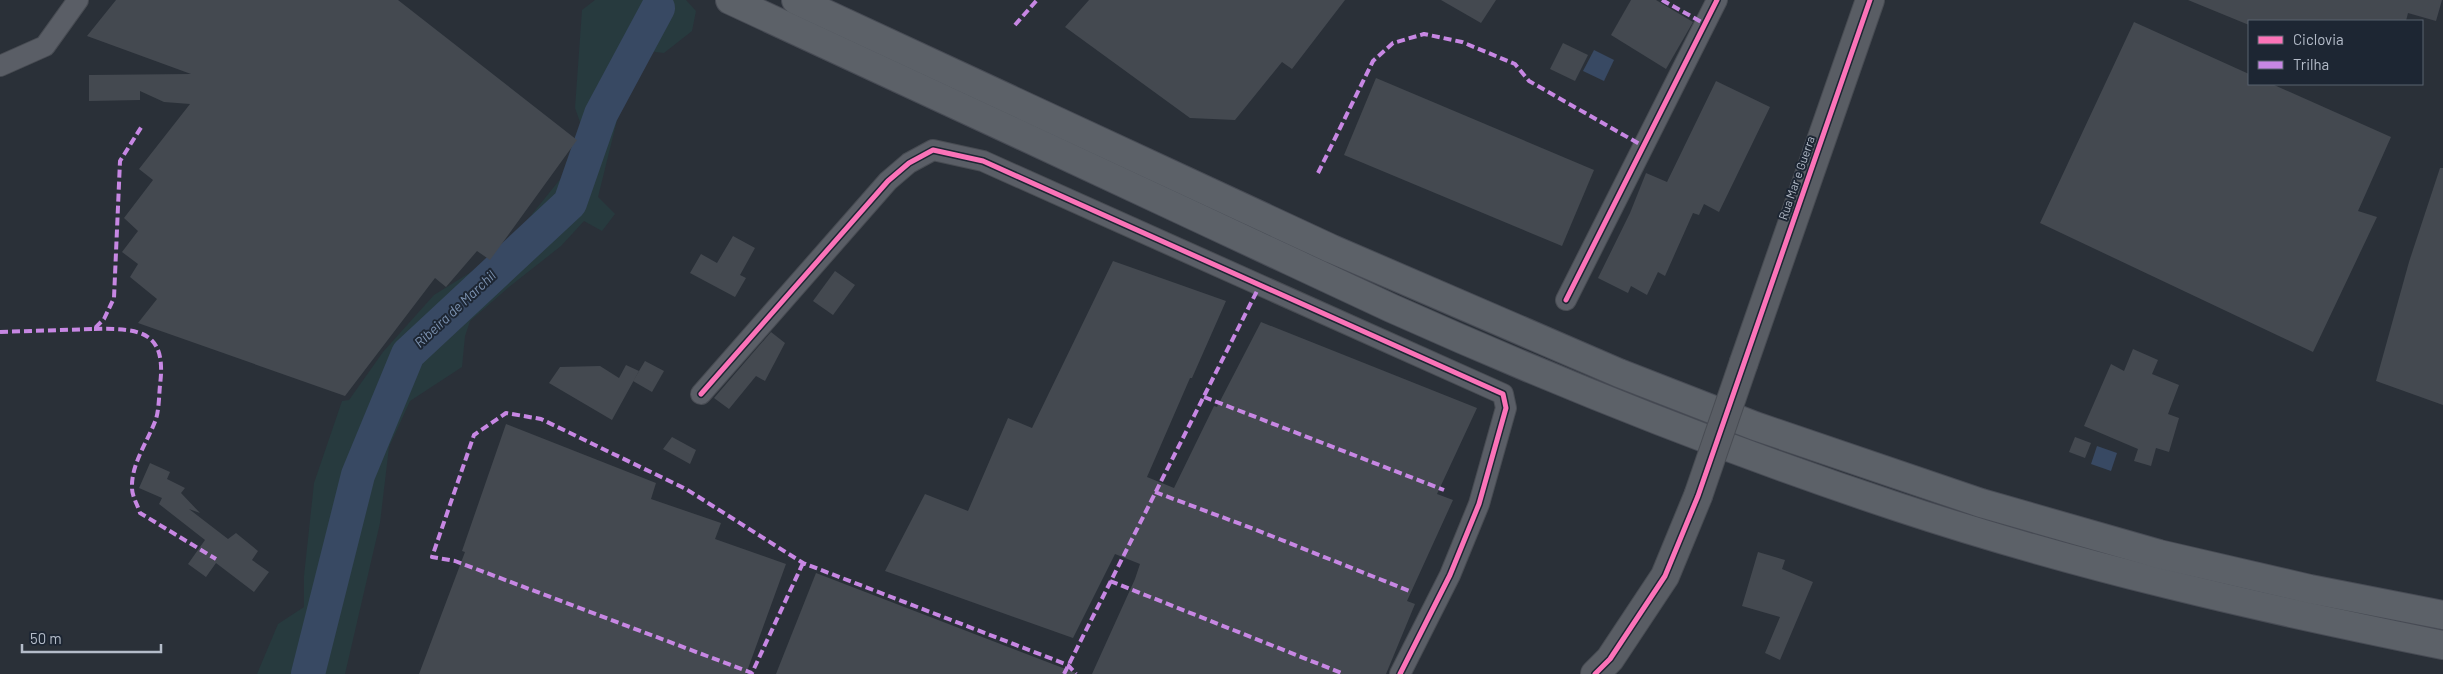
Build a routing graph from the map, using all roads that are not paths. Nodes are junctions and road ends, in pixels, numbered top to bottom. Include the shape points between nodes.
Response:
1 (78, 0) edge
2 (730, 0) edge
3 (796, 0) edge
4 (1717, 0) edge
5 (1870, 0) edge
6 (0, 66) edge
7 (1566, 300) dead end
8 (700, 394) dead end
9 (2443, 615) edge
10 (2443, 645) edge
11 (1400, 674) edge
12 (1595, 674) edge

1 - 6 street via 46,46
2 - 10 main road via 1391,308 1674,425 1898,507 2032,549 2285,614
3 - 9 main road via 1332,249 1619,373 1756,426 1981,503 2159,554
4 - 7 street
5 - 12 street, Rua Mar e Guerra, bridge via 1698,496 1665,576 1610,659
8 - 11 street via 888,181 909,163 933,150 983,161 1503,394 1506,408 1479,504 1450,575

